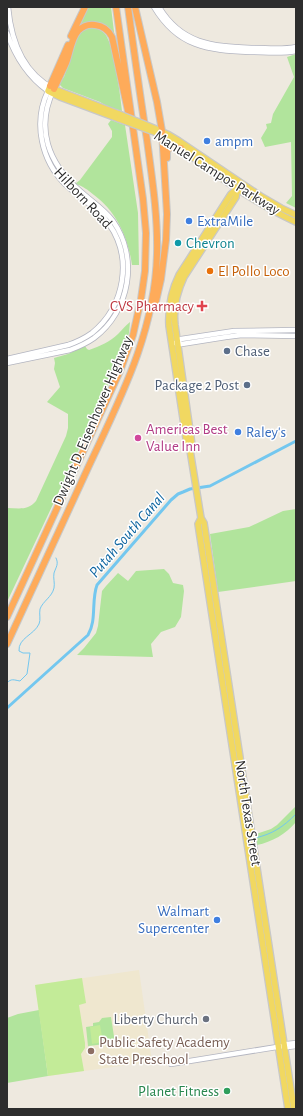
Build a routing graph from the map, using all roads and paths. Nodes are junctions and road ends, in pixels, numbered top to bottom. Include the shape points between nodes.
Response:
1 (8, 7) edge
2 (85, 7) edge
3 (116, 7) edge
4 (128, 7) edge
5 (135, 7) edge
6 (154, 7) edge
7 (159, 7) edge
8 (7, 33) edge
9 (296, 47) edge
10 (296, 51) edge
11 (51, 90) junction
12 (134, 128) junction
13 (159, 132) junction
14 (181, 148) junction
15 (241, 183) junction
16 (238, 188) junction
17 (166, 198) junction
18 (296, 215) edge
19 (296, 222) edge
20 (149, 315) junction
21 (296, 330) edge
22 (296, 336) edge
23 (174, 343) junction
24 (7, 359) edge
25 (7, 363) edge
26 (7, 617) edge
27 (7, 644) edge
28 (296, 1043) edge
29 (281, 1046) junction
30 (296, 1046) edge
31 (171, 1064) dead end
32 (288, 1109) edge
33 (294, 1109) edge

1 - 11 street via 11,30 20,55 28,68
2 - 11 highway
3 - 12 highway, Dwight D. Eisenhower Highway
4 - 20 highway, Dwight D. Eisenhower Highway via 156,214 156,266
5 - 13 highway via 156,93
6 - 10 street via 163,21 175,32 203,47 276,53
7 - 9 street via 178,29 204,43 276,49
8 - 11 street via 13,50 26,71
11 - 12 highway via 78,32 88,26 100,26 112,37 126,105
11 - 13 main road, Manuel Campos Parkway, bridge via 77,104 119,116
11 - 24 street, Hilborn Road via 42,102 40,122 40,133 47,155 63,181 96,209 110,225 121,251 122,284 110,313 91,334 68,345
11 - 25 street, Hilborn Road via 44,122 51,155 63,175 103,209 114,223 126,250 127,284 123,300 114,316 102,331 88,342 62,352
12 - 26 highway, Dwight D. Eisenhower Highway via 146,233 145,271 137,321 120,371
13 - 14 main road, Manuel Campos Parkway
13 - 15 main road, Manuel Campos Parkway via 179,141
13 - 17 highway
14 - 16 main road, Manuel Campos Parkway
14 - 17 highway via 171,148 167,152
15 - 16 main road, North Texas Street
15 - 18 main road, Manuel Campos Parkway
16 - 19 main road, Manuel Campos Parkway
16 - 23 main road, North Texas Street via 235,198 182,282 174,311
17 - 20 highway via 165,253 156,301
20 - 27 highway, Dwight D. Eisenhower Highway via 130,376
21 - 23 street via 234,331 181,339
22 - 23 street via 242,335
23 - 29 main road, North Texas Street via 187,445 190,450 200,518 198,524
28 - 29 street
29 - 30 street
29 - 31 street
29 - 32 main road, North Texas Street
29 - 33 main road, North Texas Street

